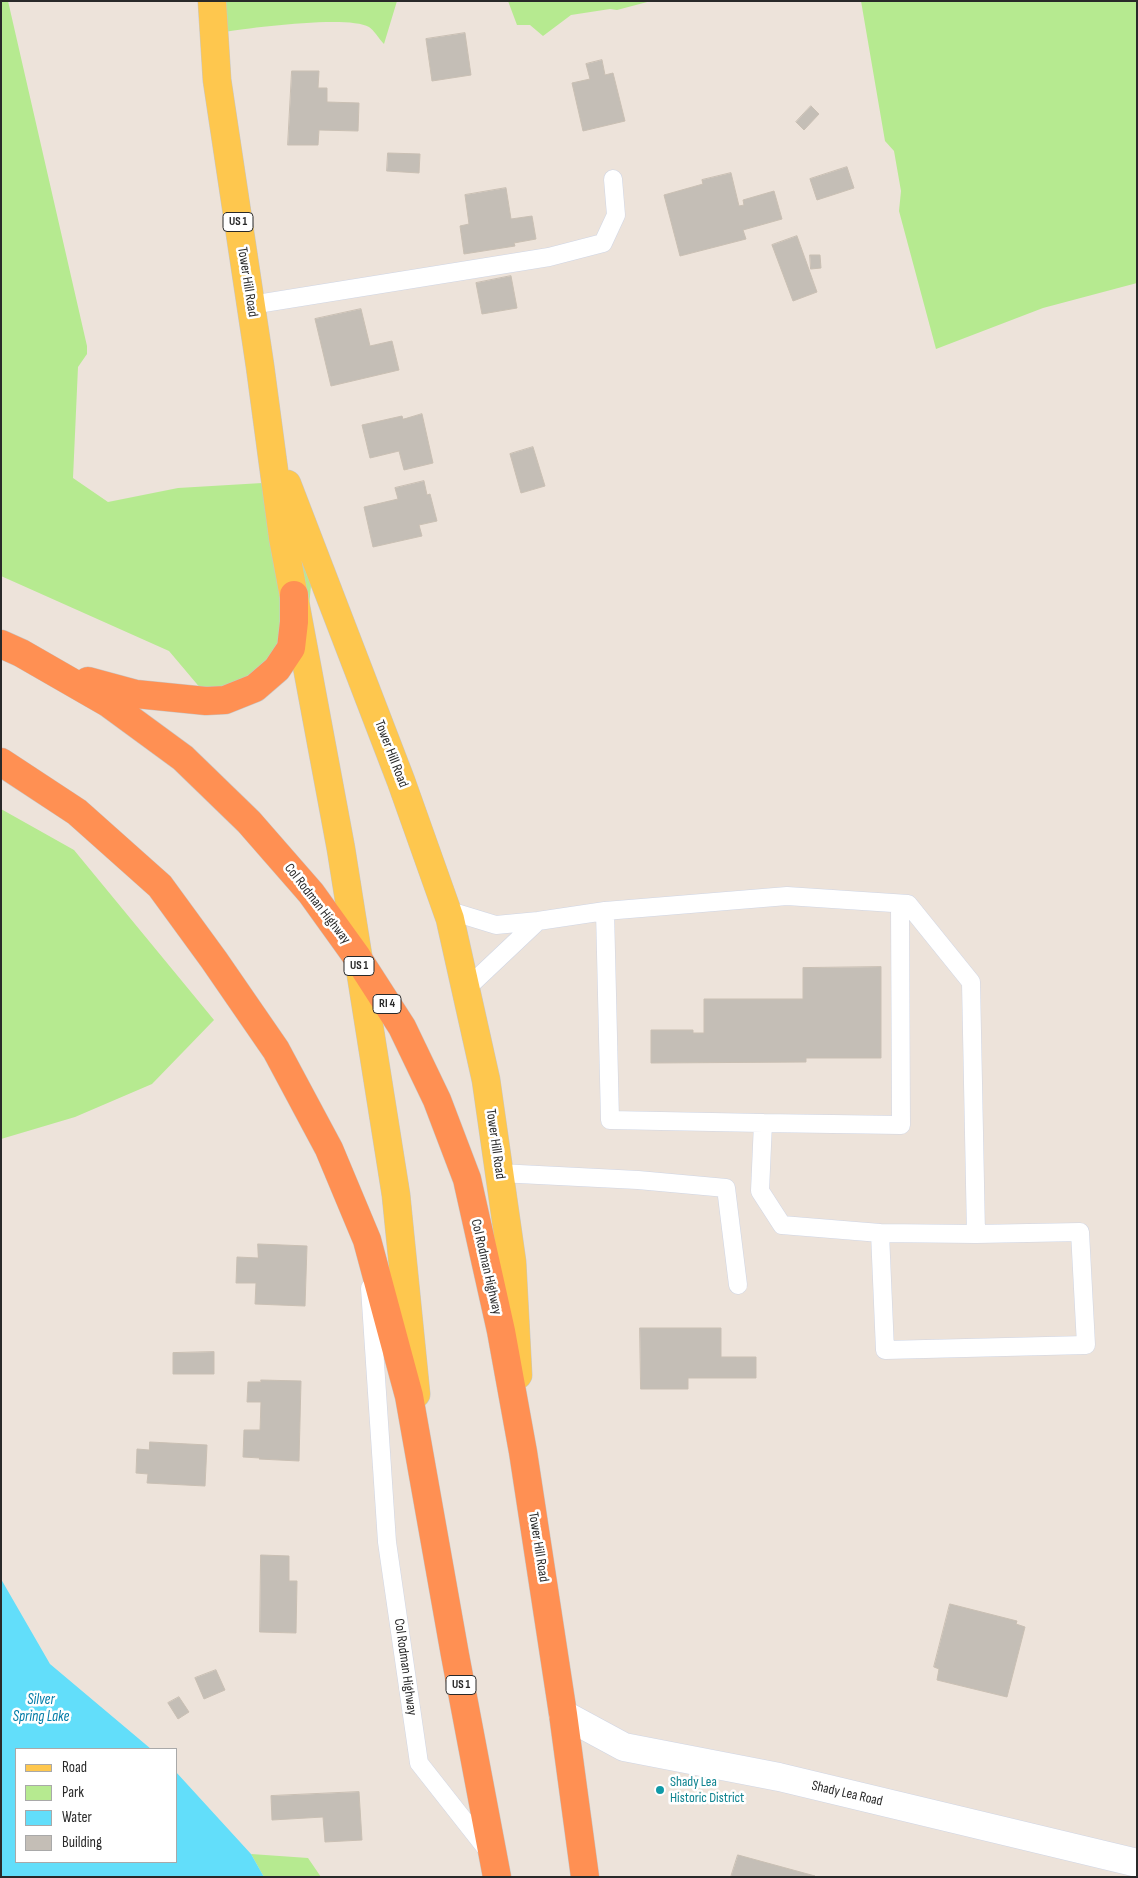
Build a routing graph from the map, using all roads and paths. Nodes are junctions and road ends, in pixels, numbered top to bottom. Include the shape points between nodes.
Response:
1 (212, 1) edge
2 (613, 179) dead end
3 (251, 305) junction
4 (272, 443) junction
5 (294, 595) junction
6 (1, 644) edge
7 (57, 673) junction
8 (1, 762) edge
9 (900, 904) junction
10 (447, 910) junction
11 (605, 911) junction
12 (538, 921) junction
13 (357, 958) junction
14 (466, 989) junction
15 (763, 1123) junction
16 (499, 1174) junction
17 (880, 1233) junction
18 (976, 1234) junction
19 (367, 1240) junction
20 (738, 1285) dead end
21 (523, 1452) junction
22 (427, 1492) junction
23 (563, 1714) junction
24 (1137, 1863) edge
25 (495, 1868) edge
26 (585, 1877) edge

1 - 3 main road, Tower Hill Road / US 1 via 217,80
2 - 3 lane via 616,215 603,244 549,257
3 - 4 main road, Tower Hill Road / US 1
4 - 5 main road, Tower Hill Road / US 1
4 - 10 main road, Tower Hill Road / US 1
5 - 7 highway via 291,648 285,659 255,688 225,700 136,694
5 - 13 main road, Tower Hill Road / US 1 via 341,849
6 - 7 highway, Col Rodman Highway / RI 4
7 - 13 highway, Col Rodman Highway / RI 4 via 108,703 183,758 249,822 311,893
8 - 19 highway, Col Rodman Highway via 77,812 160,886 276,1050 329,1149
9 - 11 lane via 786,896
9 - 15 lane via 901,1125
9 - 18 lane via 908,904 971,982
10 - 12 lane via 496,924
10 - 14 main road, Tower Hill Road / US 1
11 - 12 lane
11 - 15 lane via 610,1120
12 - 14 lane
13 - 21 highway, Col Rodman Highway / RI 4 via 402,1027 437,1100 467,1179 501,1331
13 - 22 main road, Tower Hill Road / US 1 via 396,1195
14 - 16 main road, Tower Hill Road / US 1 via 486,1080
15 - 17 lane via 760,1191 782,1225
16 - 20 lane via 638,1180 726,1188
16 - 21 main road, Tower Hill Road / US 1 via 512,1262
17 - 18 lane
17 - 18 lane via 885,1350 1086,1345 1080,1232
19 - 22 highway, Col Rodman Highway via 409,1396
19 - 25 lane, Col Rodman Highway via 387,1542 419,1763
21 - 23 highway, Tower Hill Road / US 1
22 - 25 highway, Tower Hill Road / US 1
23 - 24 street, Shady Lea Road via 624,1747 779,1777
23 - 26 highway, Tower Hill Road / US 1

